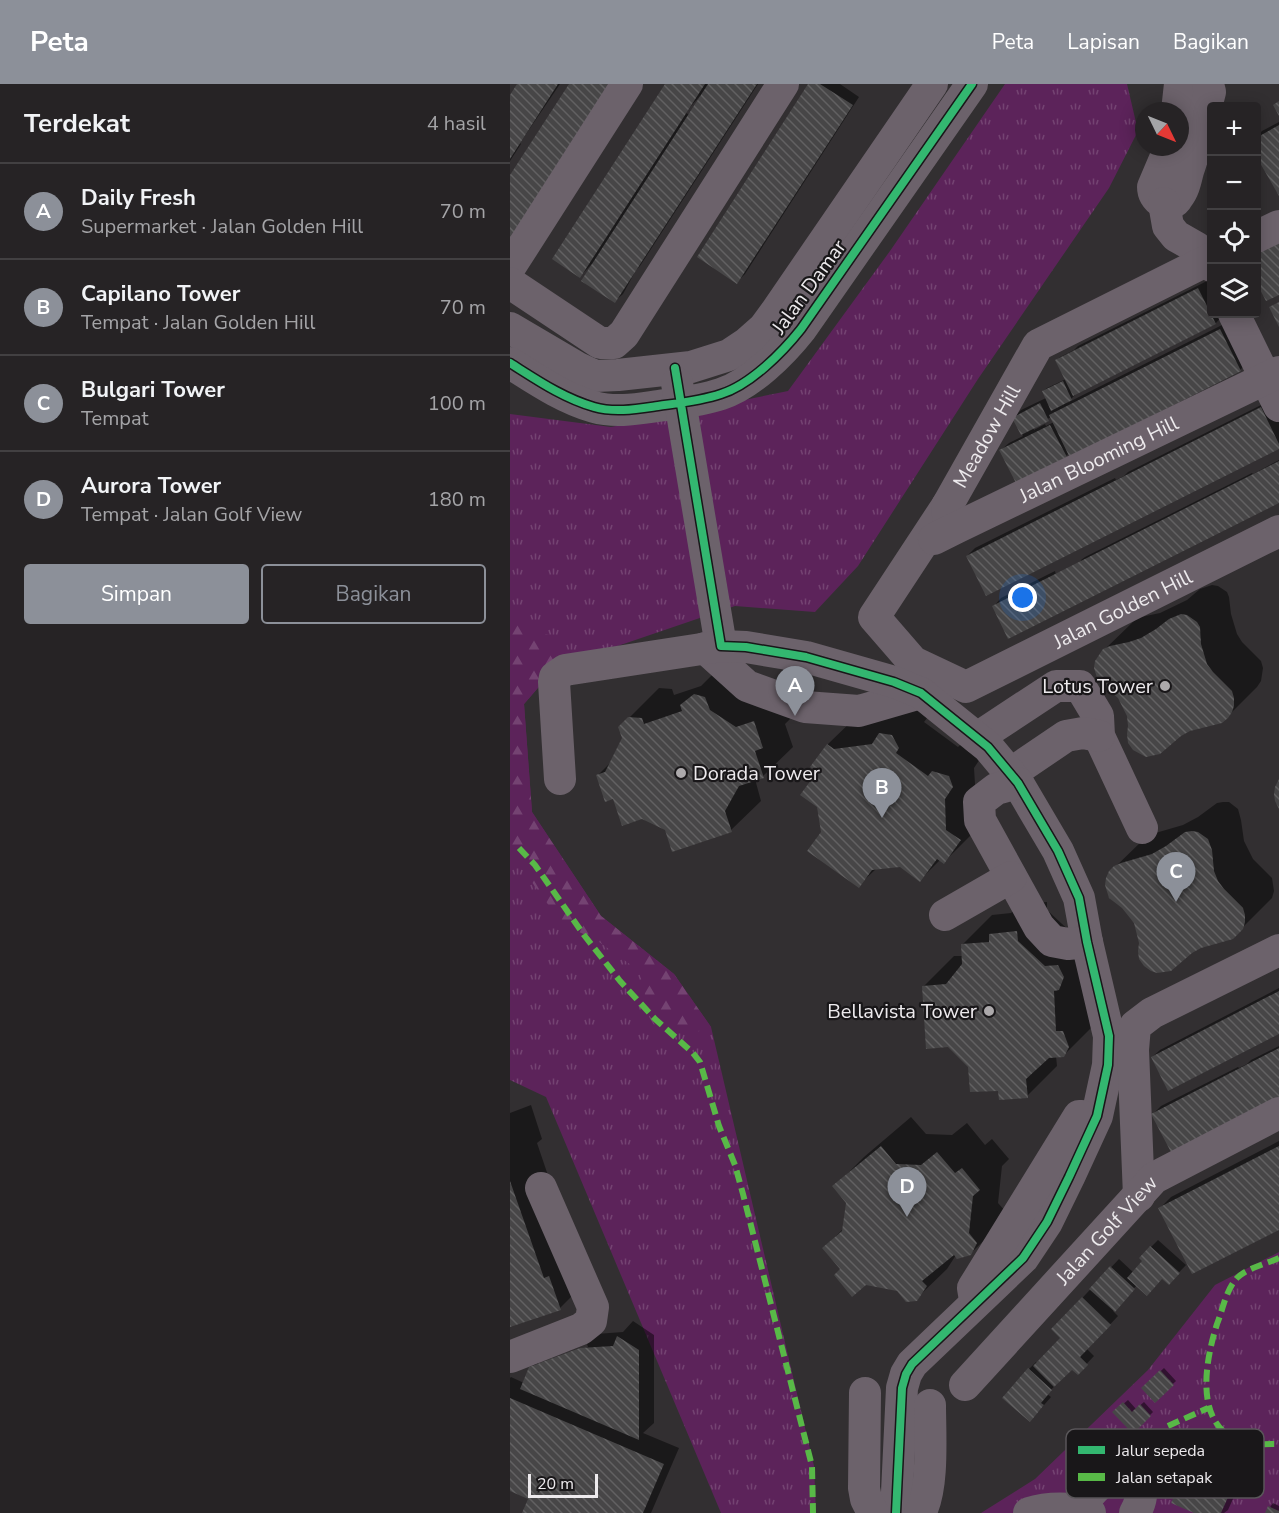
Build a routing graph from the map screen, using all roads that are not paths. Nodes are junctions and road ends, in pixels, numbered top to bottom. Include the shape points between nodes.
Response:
1 (627, 84) edge
2 (783, 84) edge
3 (932, 84) edge
4 (972, 84) edge
5 (1180, 84) edge
6 (1208, 84) edge
7 (1178, 102) edge
8 (1166, 156) edge
9 (1164, 203) junction
10 (1279, 226) edge
11 (1261, 235) edge
12 (1207, 258) edge
13 (1207, 262) edge
14 (510, 267) edge
15 (510, 283) edge
16 (1236, 318) edge
17 (510, 328) edge
18 (510, 363) edge
19 (675, 368) junction
20 (1272, 375) edge
21 (680, 403) junction
22 (1279, 406) edge
23 (951, 517) junction
24 (1279, 531) edge
25 (713, 647) junction
26 (966, 687) joint
27 (921, 693) junction
28 (1099, 736) junction
29 (976, 738) junction
30 (560, 779) dead end
31 (1014, 779) junction
32 (1142, 828) dead end
33 (1011, 877) junction
34 (945, 915) dead end
35 (1087, 942) junction
36 (1279, 950) edge
37 (1279, 1113) edge
38 (541, 1188) dead end
39 (1139, 1196) junction
40 (510, 1357) edge
41 (965, 1385) dead end
42 (865, 1393) dead end
43 (1141, 1498) edge
44 (1084, 1511) edge
45 (873, 1513) edge
46 (896, 1513) edge
47 (920, 1513) edge
48 (942, 1513) edge
49 (1029, 1513) edge
50 (1135, 1513) edge

1 - 14 street
2 - 15 street via 624,334 614,343 600,343
3 - 19 street, Jalan Damar via 764,328 729,355
4 - 21 street, Jalan Damar via 786,349 745,382 723,394
5 - 7 street
6 - 9 street via 1210,92 1182,191 1174,202
8 - 9 street via 1153,187
9 - 12 street via 1168,226
10 - 11 street
13 - 23 street, Meadow Hill via 1038,345
16 - 20 street
17 - 19 street, Jalan Damar via 595,376
18 - 21 street, Jalan Damar via 561,394 597,408 619,410
19 - 21 street
20 - 22 street
20 - 23 street, Jalan Blooming Hill
21 - 25 street
23 - 26 street, Jalan Blooming Hill via 920,547 874,617 913,662
24 - 26 street, Jalan Golden Hill
25 - 27 street via 746,647 806,657
25 - 27 street via 747,686 805,707 859,711
25 - 30 street via 560,672 554,682
27 - 29 street
28 - 29 street via 1098,716 1080,686 1056,686
28 - 31 street via 1066,736
28 - 32 street
29 - 31 street
31 - 33 street via 979,802 981,820
31 - 35 street via 1058,851 1079,898
33 - 34 street
33 - 35 street via 1039,927 1052,941 1068,945
35 - 46 street via 1109,1036 1098,1116 1047,1222 1023,1258 906,1374 901,1399
36 - 39 street via 1152,1013 1135,1026
37 - 39 street, Jalan Golf View via 1154,1178
38 - 40 street via 593,1307 591,1321 581,1329
39 - 41 street, Jalan Golf View
42 - 45 street via 864,1488
43 - 50 street
44 - 49 street
47 - 48 street via 930,1466 935,1407

